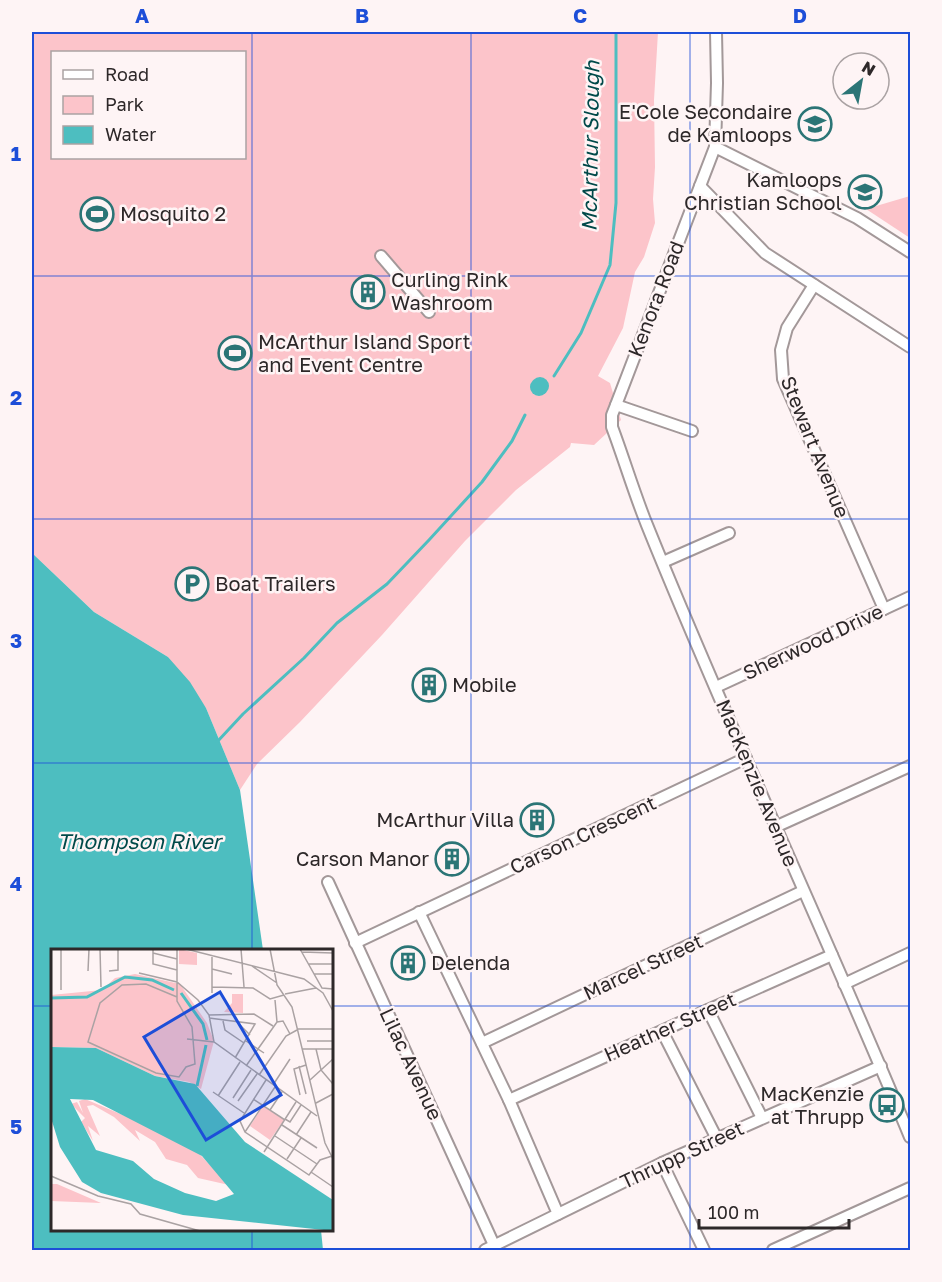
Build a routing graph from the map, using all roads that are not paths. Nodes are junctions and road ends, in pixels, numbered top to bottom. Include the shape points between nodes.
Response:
1 (716, 32) edge
2 (715, 147) junction
3 (700, 186) junction
4 (910, 252) edge
5 (381, 256) dead end
6 (814, 285) junction
7 (429, 312) dead end
8 (910, 347) edge
9 (616, 405) junction
10 (612, 427) joint
11 (692, 431) dead end
12 (729, 534) dead end
13 (663, 562) junction
14 (910, 597) edge
15 (884, 609) junction
16 (716, 687) junction
17 (746, 758) junction
18 (910, 766) edge
19 (775, 827) junction
20 (328, 882) dead end
21 (803, 891) junction
22 (419, 912) junction
23 (355, 943) junction
24 (910, 953) edge
25 (832, 955) junction
26 (844, 984) junction
27 (708, 1010) junction
28 (662, 1031) junction
29 (482, 1044) junction
30 (881, 1066) junction
31 (509, 1100) junction
32 (762, 1118) junction
33 (910, 1137) edge
34 (717, 1139) junction
35 (662, 1164) junction
36 (910, 1188) edge
37 (558, 1214) junction
38 (489, 1248) edge
39 (704, 1251) edge
40 (773, 1251) edge

1 - 2 street, Kenora Road
2 - 3 street, Kenora Road
2 - 4 street via 857,218
3 - 6 street via 765,253
3 - 9 street, Kenora Road
5 - 7 street
6 - 8 street
6 - 15 street, Stewart Avenue via 787,328 782,350 783,379
9 - 10 street, Kenora Road
9 - 11 street
10 - 13 street, MacKenzie Avenue
12 - 13 street
13 - 16 street, MacKenzie Avenue
14 - 15 street, Sherwood Drive
15 - 16 street, Sherwood Drive
16 - 17 street, MacKenzie Avenue
17 - 19 street, MacKenzie Avenue
17 - 22 street, Carson Crescent
18 - 19 street
19 - 21 street, MacKenzie Avenue
20 - 23 street, Lilac Avenue
21 - 25 street, MacKenzie Avenue
21 - 29 street, Marcel Street
22 - 23 street, Carson Crescent
22 - 29 street
23 - 38 street, Lilac Avenue
24 - 26 street
25 - 26 street, MacKenzie Avenue
25 - 27 street, Heather Street
26 - 30 street, MacKenzie Avenue
27 - 28 street, Heather Street
27 - 32 street
28 - 31 street, Heather Street
28 - 34 street
29 - 31 street
30 - 32 street, Thrupp Street
30 - 33 street, MacKenzie Avenue
31 - 37 street
32 - 34 street, Thrupp Street
34 - 35 street, Thrupp Street
35 - 37 street, Thrupp Street
35 - 39 street
36 - 40 street
37 - 38 street, Thrupp Street

